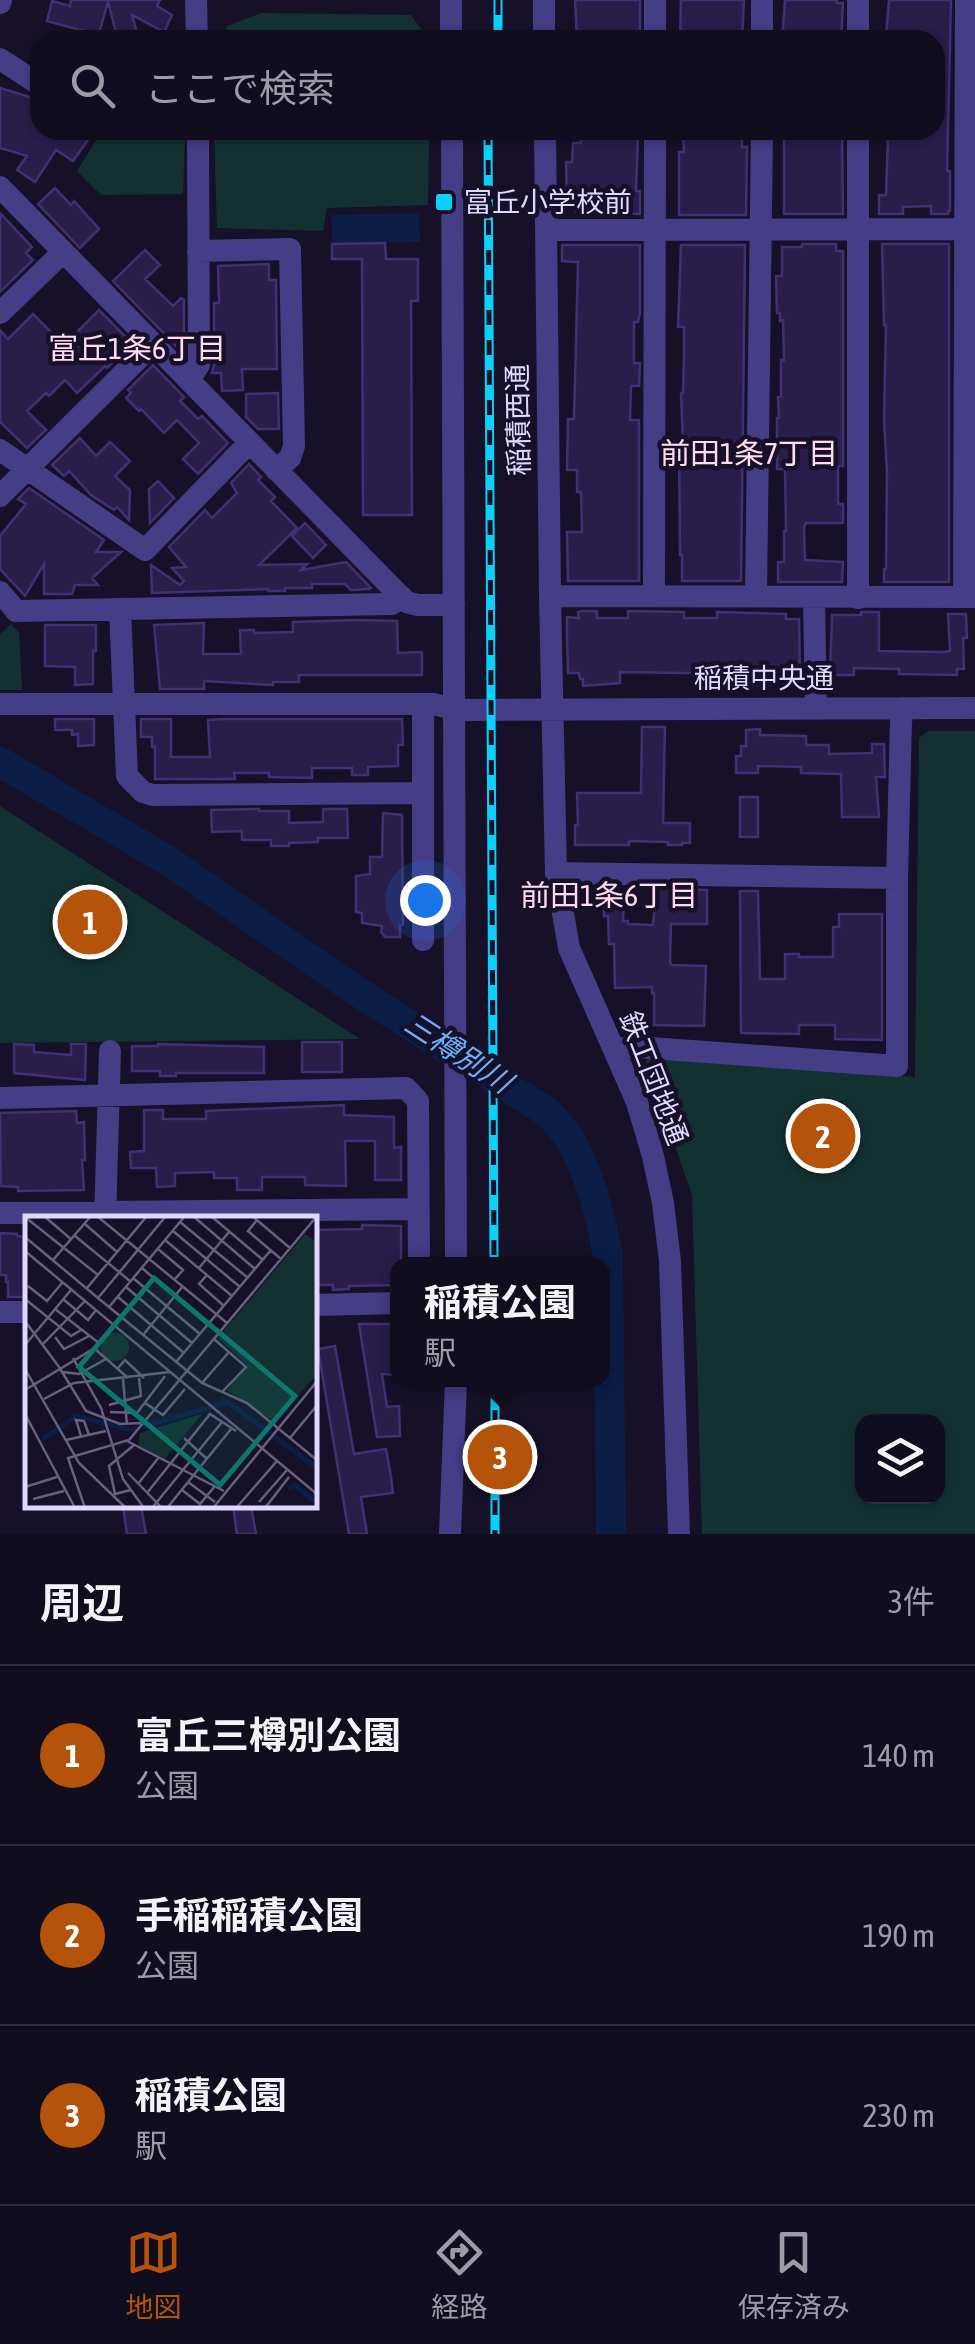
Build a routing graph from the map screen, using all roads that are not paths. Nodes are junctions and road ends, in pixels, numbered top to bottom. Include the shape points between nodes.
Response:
1 (196, 0) edge
2 (451, 0) edge
3 (544, 0) edge
4 (655, 0) edge
5 (762, 0) edge
6 (858, 0) edge
7 (966, 0) edge
8 (197, 30) edge
9 (451, 30) edge
10 (544, 30) edge
11 (655, 30) edge
12 (762, 30) edge
13 (858, 30) edge
14 (0, 59) edge
15 (30, 78) edge
16 (198, 140) edge
17 (452, 140) edge
18 (545, 140) edge
19 (655, 140) edge
20 (762, 140) edge
21 (858, 140) edge
22 (0, 187) edge
23 (970, 229) edge
24 (546, 230) junction
25 (762, 230) junction
26 (858, 230) junction
27 (655, 231) junction
28 (198, 251) junction
29 (63, 252) junction
30 (0, 314) edge
31 (153, 344) junction
32 (188, 380) junction
33 (249, 443) junction
34 (0, 450) edge
35 (27, 468) junction
36 (276, 470) junction
37 (0, 496) edge
38 (0, 592) edge
39 (654, 595) junction
40 (550, 596) junction
41 (756, 596) junction
42 (402, 597) junction
43 (814, 597) junction
44 (970, 597) edge
45 (858, 598) junction
46 (454, 606) junction
47 (120, 609) junction
48 (0, 704) edge
49 (123, 704) junction
50 (423, 704) junction
51 (816, 708) junction
52 (904, 708) junction
53 (975, 708) edge
54 (554, 709) junction
55 (455, 710) junction
56 (423, 793) junction
57 (556, 873) junction
58 (898, 878) junction
59 (423, 940) dead end
60 (614, 1049) junction
61 (110, 1051) dead end
62 (110, 1095) junction
63 (0, 1098) edge
64 (418, 1208) junction
65 (0, 1214) edge
66 (105, 1216) edge
67 (418, 1257) edge
68 (456, 1257) edge
69 (390, 1303) edge
70 (318, 1305) edge
71 (454, 1387) edge
72 (450, 1534) edge
73 (678, 1534) edge

1 - 8 street
2 - 9 street
3 - 10 street
4 - 11 street
5 - 12 street
6 - 13 street
7 - 23 street
14 - 15 street
16 - 28 street
17 - 46 street
18 - 24 street, 稲積西通
19 - 27 street
20 - 25 street
21 - 26 street
22 - 29 street
23 - 26 street
23 - 44 street
24 - 27 street
24 - 40 street, 稲積西通
25 - 26 street
25 - 27 street
25 - 41 street
26 - 45 street
27 - 39 street
28 - 32 street via 199,365
28 - 36 street via 290,248 294,446
29 - 30 street
29 - 31 street
31 - 32 street
31 - 35 street
32 - 33 street
33 - 35 street via 146,550
33 - 36 street
34 - 35 street
35 - 37 street
36 - 42 street
38 - 47 street via 16,610
39 - 40 street
39 - 41 street
40 - 54 street, 稲積西通
41 - 43 street
42 - 46 street via 418,605
42 - 47 street via 392,604
43 - 45 street
43 - 51 street
44 - 45 street
46 - 55 street
47 - 49 street
48 - 49 street, 稲積中央通
49 - 50 street, 稲積中央通
49 - 56 street via 127,776 143,792
50 - 55 street, 稲積中央通
50 - 56 street
51 - 52 street, 稲積中央通
51 - 54 street, 稲積中央通
52 - 53 street, 稲積中央通
52 - 58 street
54 - 55 street, 稲積中央通
54 - 57 street, 鉄工団地通
55 - 68 street
56 - 59 street
57 - 58 street
57 - 60 street, 鉄工団地通 via 569,948
58 - 60 street via 897,1066
60 - 73 street, 鉄工団地通 via 637,1102 664,1203
61 - 62 street
62 - 63 street
62 - 64 street via 406,1088 418,1100
62 - 66 street
64 - 66 street
64 - 67 street
65 - 66 street
69 - 70 street
71 - 72 street

